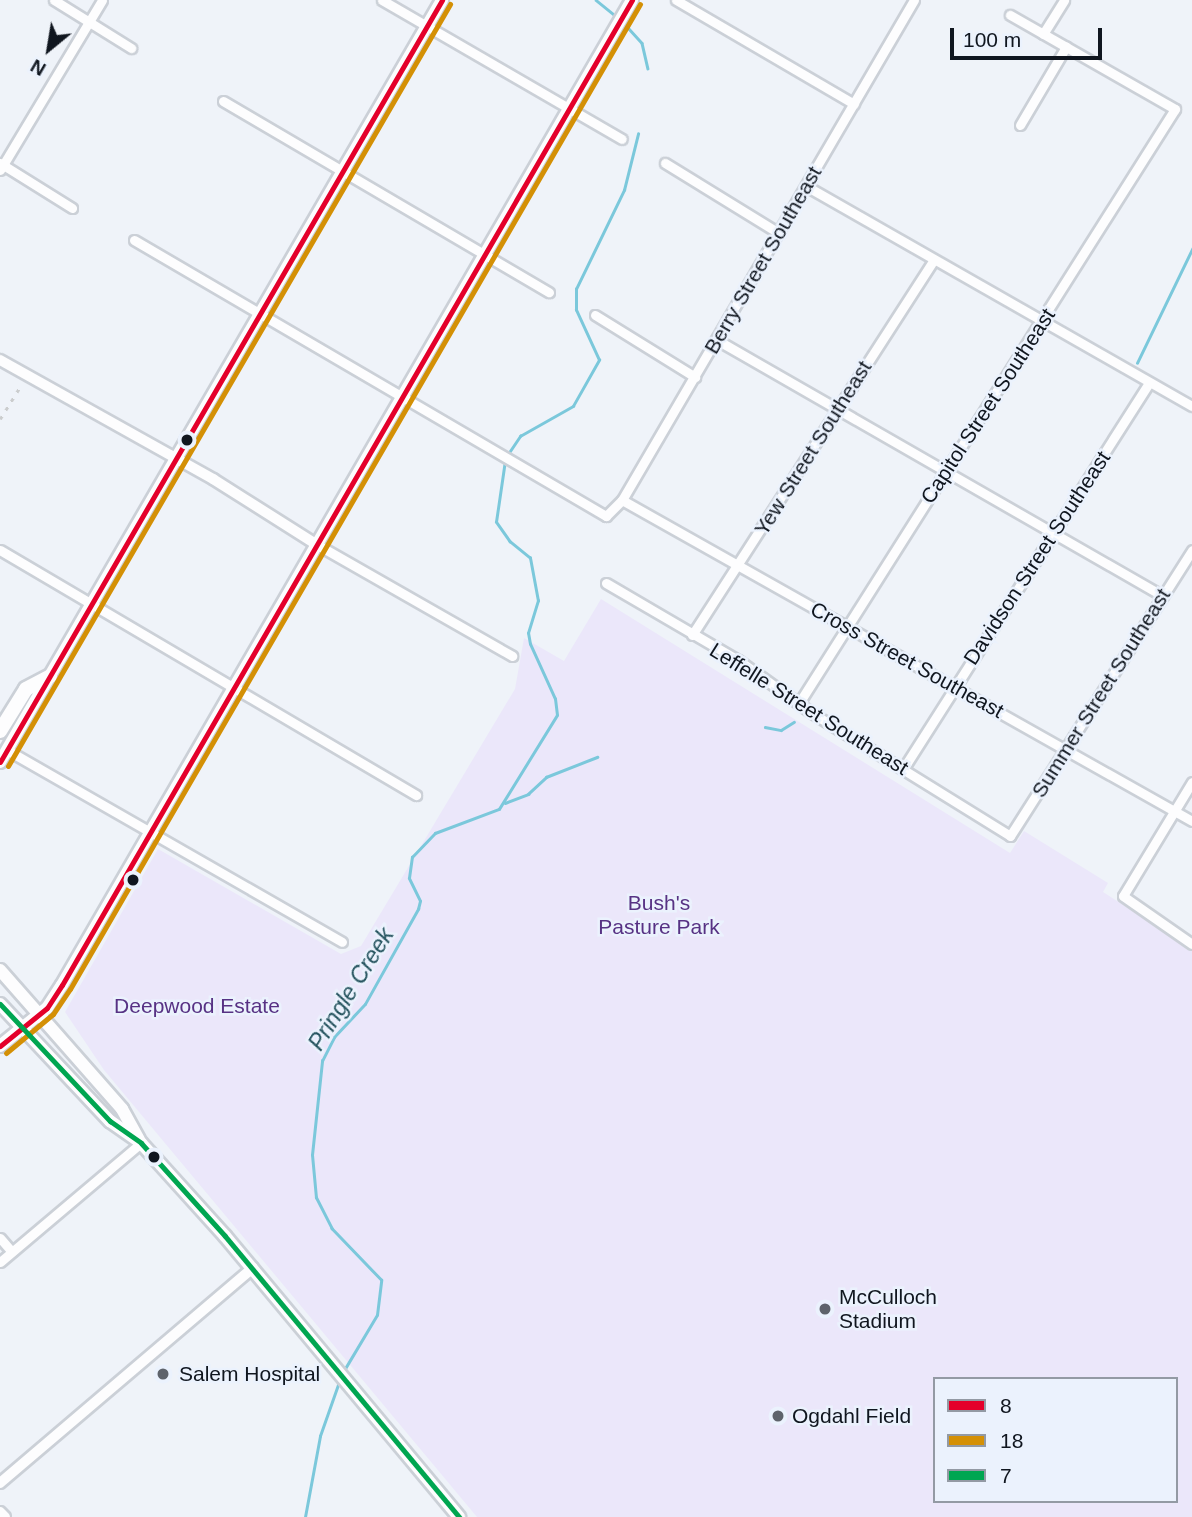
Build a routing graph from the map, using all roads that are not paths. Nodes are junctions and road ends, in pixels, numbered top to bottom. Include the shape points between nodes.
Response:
1 (54, 0) edge
2 (102, 0) edge
3 (382, 0) edge
4 (442, 0) edge
5 (676, 0) edge
6 (914, 0) edge
7 (1063, 0) edge
8 (630, 4) edge
9 (1010, 15) dead end
10 (89, 22) junction
11 (427, 26) junction
12 (1043, 34) junction
13 (1066, 47) junction
14 (131, 48) dead end
15 (223, 101) dead end
16 (854, 104) junction
17 (569, 108) junction
18 (1020, 125) dead end
19 (622, 139) dead end
20 (665, 163) dead end
21 (1, 166) edge
22 (342, 171) junction
23 (806, 186) junction
24 (72, 208) dead end
25 (779, 233) junction
26 (134, 240) dead end
27 (485, 254) junction
28 (934, 260) junction
29 (549, 292) dead end
30 (261, 313) junction
31 (594, 315) dead end
32 (1042, 322) junction
33 (717, 340) junction
34 (0, 360) edge
35 (695, 377) junction
36 (1149, 383) junction
37 (402, 396) junction
38 (1192, 407) edge
39 (836, 410) junction
40 (176, 458) junction
41 (946, 471) junction
42 (622, 500) junction
43 (1054, 534) junction
44 (316, 544) junction
45 (0, 550) edge
46 (1192, 550) edge
47 (738, 565) junction
48 (606, 583) dead end
49 (1163, 596) junction
50 (92, 604) junction
51 (846, 626) junction
52 (692, 635) junction
53 (512, 656) dead end
54 (50, 676) junction
55 (234, 687) junction
56 (954, 687) junction
57 (799, 704) junction
58 (0, 731) edge
59 (1065, 748) junction
60 (8, 750) junction
61 (0, 762) edge
62 (903, 769) junction
63 (1192, 782) edge
64 (416, 795) dead end
65 (1174, 810) junction
66 (1192, 821) edge
67 (152, 830) junction
68 (1010, 836) joint
69 (342, 942) dead end
70 (1192, 944) edge
71 (0, 970) edge
72 (0, 1004) edge
73 (41, 1012) junction
74 (22, 1028) junction
75 (0, 1046) edge
76 (141, 1143) junction
77 (0, 1238) edge
78 (12, 1252) junction
79 (0, 1262) edge
80 (253, 1268) junction
81 (0, 1483) edge
82 (0, 1512) edge
83 (5, 1517) edge
84 (459, 1517) edge

1 - 10 street
2 - 10 street
3 - 11 street
4 - 11 main road
5 - 16 street
6 - 16 street, Berry Street Southeast
7 - 12 street
8 - 17 main road
9 - 12 street
10 - 14 street
10 - 21 street
11 - 17 street
11 - 22 main road
12 - 13 street
13 - 18 street
13 - 32 street, Capitol Street Southeast via 1175,108
15 - 22 street
16 - 23 street, Berry Street Southeast
17 - 19 street
17 - 27 main road
20 - 25 street
21 - 24 street
22 - 27 street
22 - 30 main road
23 - 25 street, Berry Street Southeast
23 - 28 street
25 - 33 street, Berry Street Southeast
26 - 30 street
27 - 29 street
27 - 37 main road
28 - 32 street
28 - 39 street, Yew Street Southeast
30 - 37 street
30 - 40 main road
31 - 35 street
32 - 36 street
32 - 41 street, Capitol Street Southeast
33 - 35 street, Berry Street Southeast
33 - 39 street
34 - 40 street
35 - 42 street, Berry Street Southeast
36 - 38 street
36 - 43 street, Davidson Street Southeast
37 - 42 street, Berry Street Southeast via 606,516
37 - 44 main road
39 - 41 street
39 - 47 street, Yew Street Southeast
40 - 44 street
40 - 50 main road
41 - 43 street
41 - 51 street, Capitol Street Southeast
42 - 47 street, Cross Street Southeast
43 - 49 street
43 - 56 street, Davidson Street Southeast
44 - 53 street
44 - 55 main road
45 - 50 street
46 - 49 street, Summer Street Southeast
47 - 51 street, Cross Street Southeast
47 - 52 street, Yew Street Southeast
48 - 52 street, Leffelle Street Southeast
49 - 59 street, Summer Street Southeast
50 - 54 main road
50 - 55 street
51 - 56 street, Cross Street Southeast
51 - 57 street, Capitol Street Southeast
52 - 57 street, Leffelle Street Southeast via 738,660
54 - 58 highway via 26,689
54 - 60 main road
55 - 64 street
55 - 67 main road
56 - 59 street, Cross Street Southeast
56 - 62 street, Davidson Street Southeast
57 - 62 street, Leffelle Street Southeast
59 - 65 street, Cross Street Southeast
59 - 68 street, Summer Street Southeast
60 - 61 main road
60 - 67 street
62 - 68 street, Leffelle Street Southeast
63 - 65 street
65 - 66 street, Cross Street Southeast
65 - 70 street via 1123,895
67 - 69 street
67 - 73 main road via 62,985
71 - 73 main road
72 - 74 main road
73 - 74 main road
73 - 76 main road via 122,1109
74 - 75 main road
74 - 76 main road via 110,1121
76 - 78 street
76 - 80 main road
77 - 78 street
78 - 79 street
80 - 81 street
80 - 84 main road
82 - 83 street

